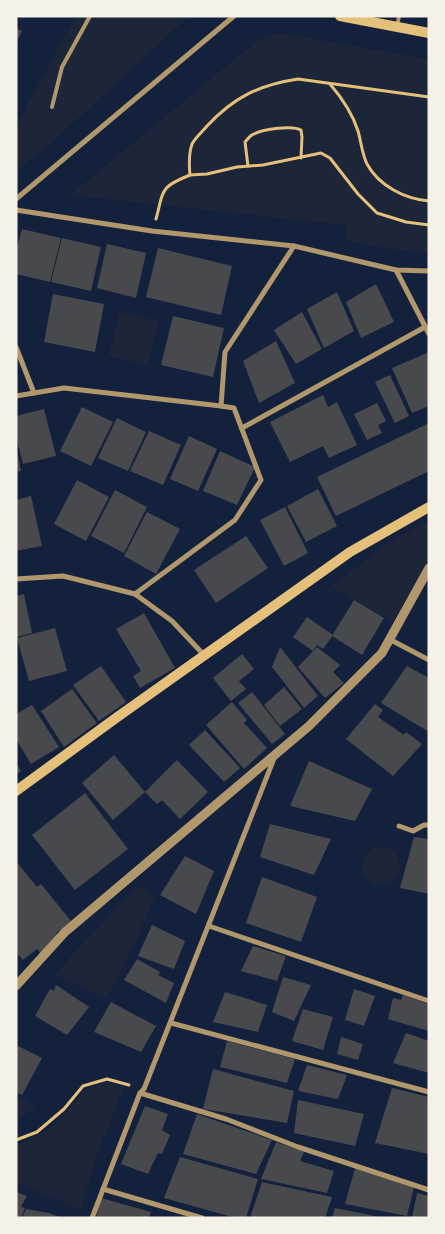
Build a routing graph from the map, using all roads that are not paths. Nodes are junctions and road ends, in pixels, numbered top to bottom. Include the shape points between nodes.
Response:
1 (90, 16) edge
2 (234, 16) edge
3 (340, 16) edge
4 (398, 22) edge
5 (429, 33) edge
6 (52, 107) dead end
7 (16, 199) edge
8 (16, 210) edge
9 (294, 246) junction
10 (396, 270) junction
11 (429, 270) edge
12 (425, 326) junction
13 (429, 334) edge
14 (16, 347) edge
15 (34, 394) junction
16 (16, 396) edge
17 (221, 406) junction
18 (242, 428) junction
19 (429, 507) edge
20 (429, 568) edge
21 (16, 579) edge
22 (135, 594) junction
23 (389, 639) junction
24 (205, 655) junction
25 (429, 660) edge
26 (277, 754) junction
27 (16, 791) edge
28 (429, 825) edge
29 (399, 826) dead end
30 (209, 926) junction
31 (16, 986) edge
32 (429, 1001) edge
33 (170, 1023) junction
34 (142, 1091) junction
35 (429, 1092) edge
36 (104, 1189) junction
37 (429, 1190) edge
38 (92, 1218) edge
39 (202, 1218) edge

1 - 6 lane via 62,67
2 - 7 street
3 - 4 main road
4 - 5 main road
8 - 9 street via 152,231
9 - 10 street
9 - 17 street via 225,352
10 - 11 street
10 - 12 street
12 - 13 street
12 - 18 street
14 - 15 street
15 - 16 street
15 - 17 street via 64,388
17 - 18 street via 234,408
18 - 22 street via 261,480 235,520
19 - 24 main road via 350,552
20 - 23 street
21 - 22 street via 63,576
22 - 24 street via 172,621
23 - 25 street
23 - 26 street via 382,653
24 - 27 main road
26 - 30 street
26 - 31 street via 65,932
28 - 29 street via 413,831
30 - 32 street
30 - 33 street
33 - 34 street
33 - 35 street
34 - 36 street
34 - 37 street
36 - 38 street
36 - 39 street

